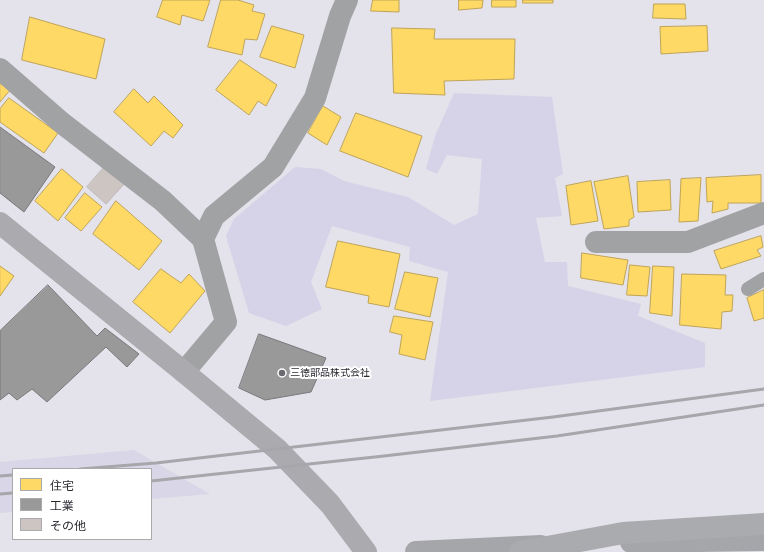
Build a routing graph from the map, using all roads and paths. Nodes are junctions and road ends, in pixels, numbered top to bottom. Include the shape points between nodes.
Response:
1 (347, 0) edge
2 (0, 69) edge
3 (764, 213) edge
4 (0, 223) edge
5 (203, 239) junction
6 (596, 242) dead end
7 (764, 279) edge
8 (748, 289) dead end
9 (184, 372) junction
10 (764, 524) edge
11 (764, 540) edge
12 (366, 552) edge
13 (416, 552) edge
14 (520, 552) edge

1 - 5 street via 315,98 273,167 214,216
2 - 5 street via 62,123 163,201
3 - 6 street via 688,242
4 - 9 street
5 - 9 street via 226,322
7 - 8 lane
9 - 12 street via 277,449 330,504
10 - 14 highway via 624,533
11 - 13 main road via 626,542

